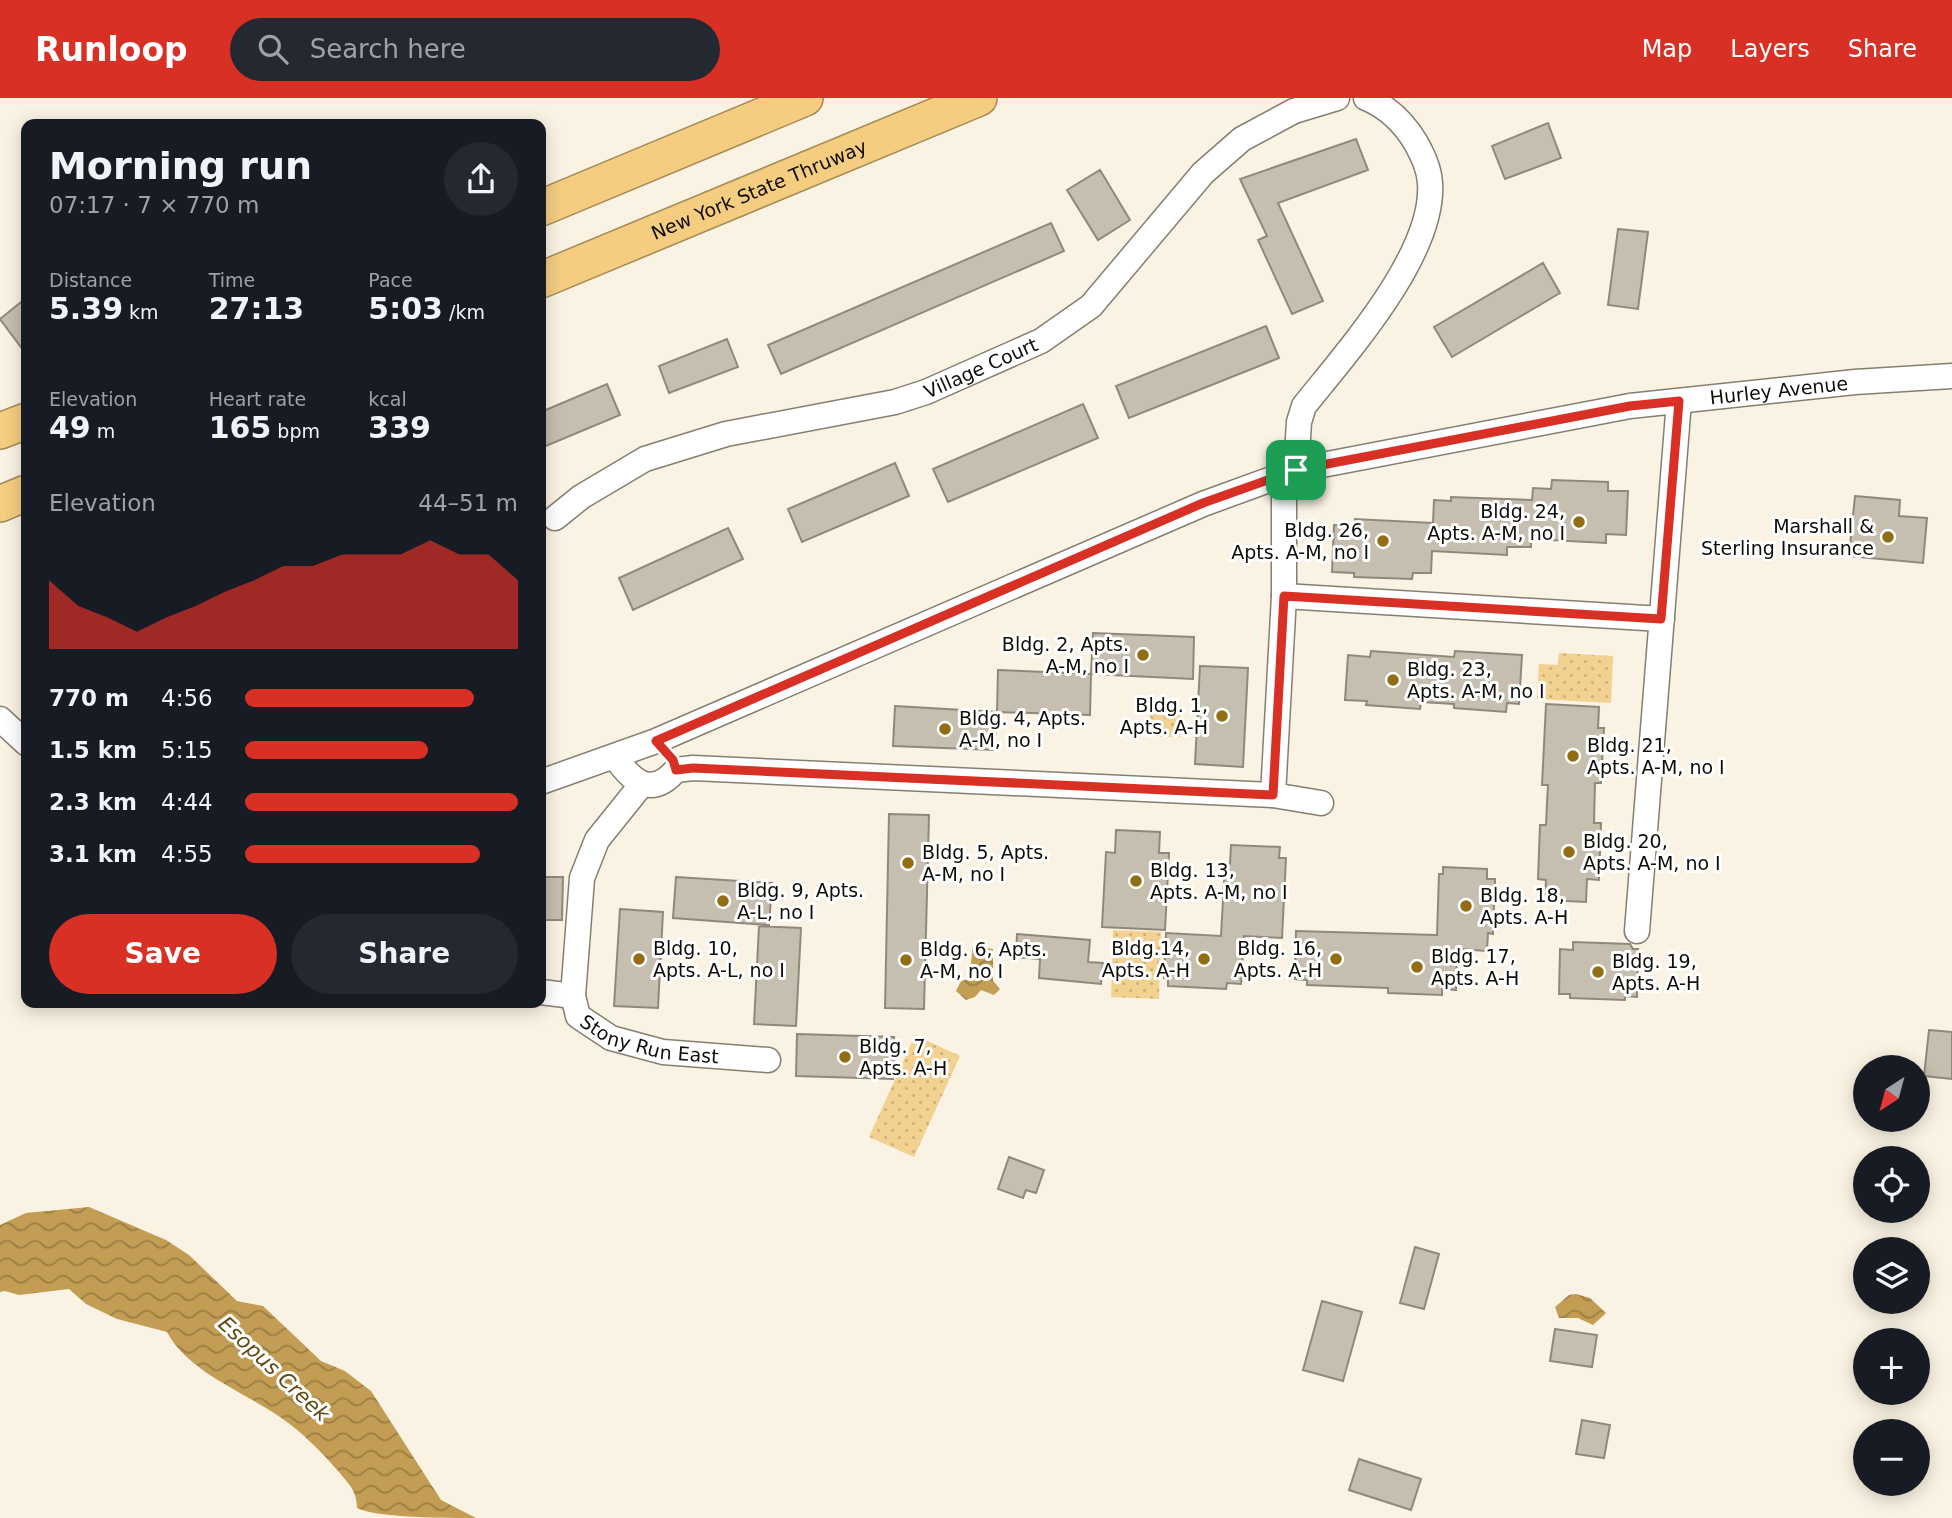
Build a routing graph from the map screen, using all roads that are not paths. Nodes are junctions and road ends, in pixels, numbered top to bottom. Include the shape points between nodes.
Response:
1 (805, 98) edge
2 (979, 98) edge
3 (1337, 98) edge
4 (1366, 98) edge
5 (546, 206) edge
6 (546, 278) edge
7 (1952, 376) edge
8 (1679, 401) junction
9 (21, 423) edge
10 (0, 431) edge
11 (1290, 472) junction
12 (21, 495) edge
13 (0, 504) edge
14 (555, 517) dead end
15 (1284, 596) junction
16 (1661, 619) junction
17 (0, 719) edge
18 (21, 738) edge
19 (656, 741) junction
20 (615, 757) junction
21 (676, 770) junction
22 (546, 780) edge
23 (642, 784) junction
24 (1273, 795) junction
25 (1321, 803) dead end
26 (1637, 931) dead end
27 (546, 993) edge
28 (573, 996) junction
29 (768, 1060) dead end

1 - 5 highway
2 - 6 highway, New York State Thruway
3 - 14 street, Village Court via 1294,111 1242,139 1190,188 1091,306 1041,341 895,402 726,434 645,459
4 - 11 street via 1383,105 1408,130 1426,161 1428,207 1402,277 1304,406
7 - 8 street, Hurley Avenue
8 - 11 street, Hurley Avenue via 1630,406
8 - 16 street
9 - 10 highway
11 - 15 street
11 - 19 street, Hurley Avenue via 1203,503
12 - 13 highway
15 - 16 street
15 - 24 street
16 - 26 street
17 - 18 street
19 - 20 street, Hurley Avenue
19 - 21 street
20 - 22 street, Hurley Avenue
20 - 23 street via 627,774
21 - 23 street via 656,786
21 - 24 street
23 - 28 street, Stony Run East via 597,840 582,878
24 - 25 street
27 - 28 street
28 - 29 street, Stony Run East via 578,1016 611,1038 663,1052

